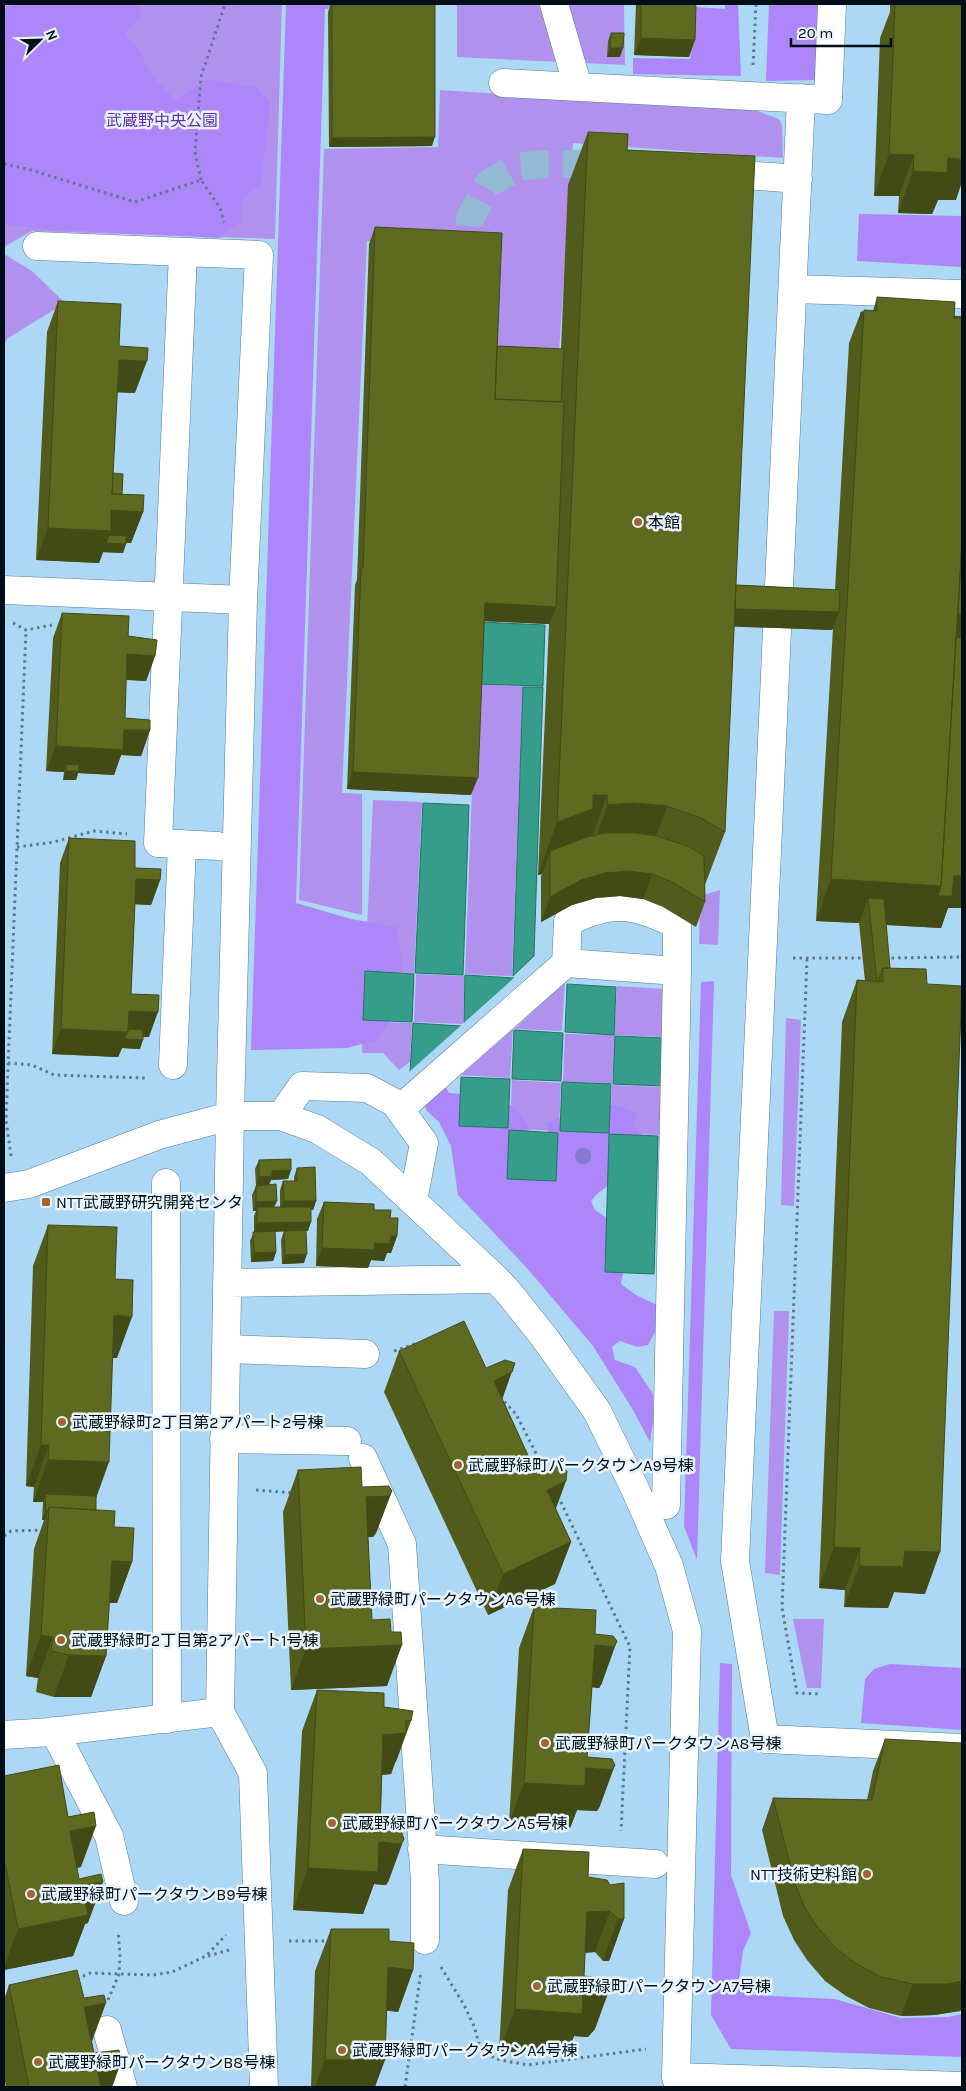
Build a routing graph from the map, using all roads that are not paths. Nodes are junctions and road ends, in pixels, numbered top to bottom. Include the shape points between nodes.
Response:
1 (554, 4) edge
2 (832, 4) edge
3 (503, 83) dead end
4 (578, 87) junction
5 (801, 98) junction
6 (688, 171) edge
7 (798, 179) junction
8 (37, 246) dead end
9 (183, 252) junction
10 (793, 289) junction
11 (962, 294) edge
12 (4, 590) edge
13 (169, 597) junction
14 (243, 600) junction
15 (170, 840) junction
16 (218, 846) dead end
17 (566, 963) junction
18 (677, 971) junction
19 (173, 1065) road end
20 (400, 1109) junction
21 (230, 1116) junction
22 (281, 1116) junction
23 (166, 1183) dead end
24 (4, 1188) edge
25 (413, 1201) junction
26 (496, 1279) junction
27 (227, 1283) junction
28 (226, 1348) junction
29 (366, 1354) road end
30 (224, 1439) junction
31 (666, 1506) dead end
32 (220, 1712) junction
33 (167, 1719) junction
34 (54, 1731) junction
35 (4, 1734) edge
36 (962, 1748) edge
37 (422, 1849) junction
38 (656, 1864) dead end
39 (123, 1894) road end
40 (425, 1940) road end
41 (107, 2030) road end
42 (678, 2082) edge
43 (962, 2086) edge
44 (124, 2087) edge
45 (264, 2087) edge

1 - 4 street
2 - 5 street via 828,100
3 - 4 street
4 - 5 street
5 - 7 street
6 - 7 street
7 - 10 street
8 - 9 street
9 - 13 street
9 - 14 street via 259,255
10 - 11 street
10 - 36 street via 735,1561 765,1739
12 - 13 street
13 - 14 street
13 - 15 street
14 - 21 street
15 - 16 street
15 - 19 street
17 - 18 street
17 - 18 street via 568,922 590,910 616,905 642,911 677,926
17 - 20 street
18 - 31 street
20 - 22 street via 367,1088 302,1086
20 - 25 street via 424,1143
21 - 22 street
21 - 24 street via 159,1136 29,1184
21 - 27 street
22 - 25 street via 316,1129 371,1162
23 - 33 street
25 - 26 street
26 - 27 street
26 - 42 street via 544,1337 597,1411 669,1566 687,1632
27 - 28 street
28 - 29 street
28 - 30 street
30 - 32 street
30 - 37 street via 355,1450 402,1544
32 - 33 street
32 - 45 street via 253,1773
33 - 34 street
34 - 35 street
34 - 39 street via 108,1836
37 - 38 street
37 - 40 street
41 - 44 street
42 - 43 street

